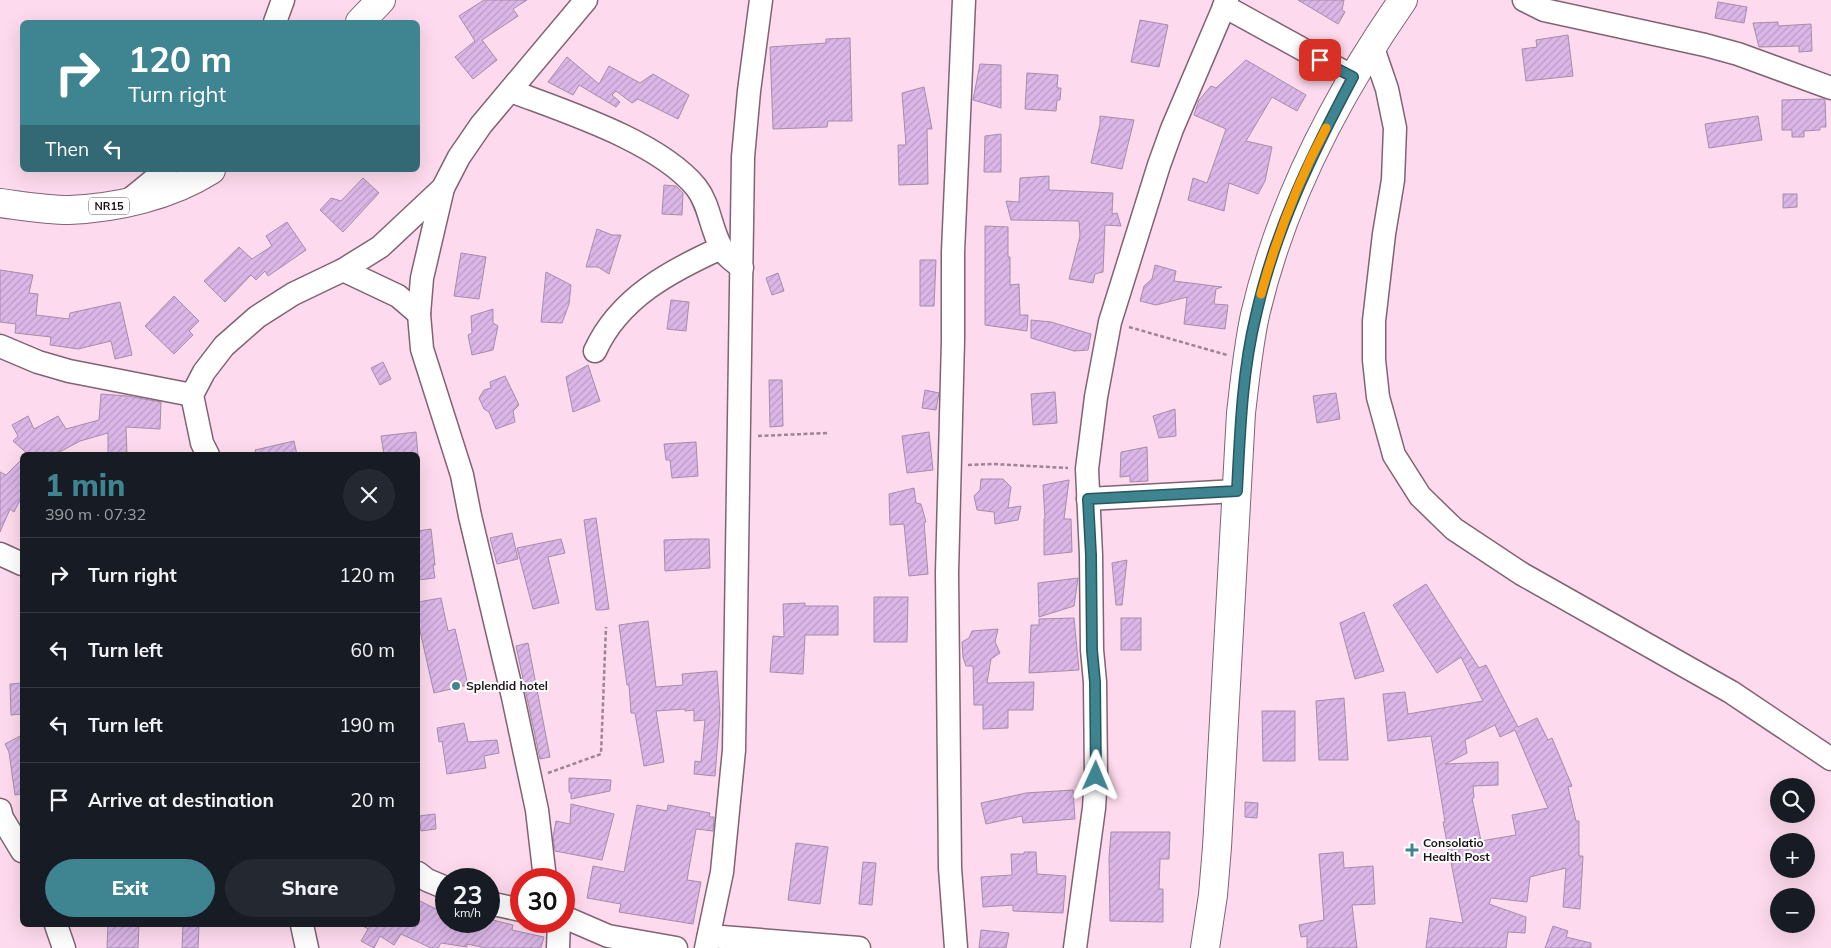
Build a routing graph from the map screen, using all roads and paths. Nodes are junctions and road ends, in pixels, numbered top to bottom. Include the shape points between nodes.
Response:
1 (283, 0) edge
2 (381, 0) edge
3 (586, 0) edge
4 (761, 0) edge
5 (964, 0) edge
6 (1403, 0) edge
7 (1524, 0) edge
8 (1226, 3) edge
9 (276, 20) edge
10 (362, 20) edge
11 (1372, 45) junction
12 (1353, 77) junction
13 (1831, 88) edge
14 (511, 90) junction
15 (164, 172) edge
16 (208, 172) edge
17 (443, 188) junction
18 (0, 203) edge
19 (126, 203) junction
20 (721, 248) junction
21 (742, 268) junction
22 (343, 270) junction
23 (419, 314) junction
24 (1110, 322) junction
25 (0, 346) edge
26 (594, 351) dead end
27 (1247, 361) junction
28 (192, 395) junction
29 (827, 433) dead end
30 (739, 437) junction
31 (206, 452) edge
32 (949, 466) junction
33 (1086, 469) junction
34 (1237, 491) junction
35 (1088, 499) junction
36 (0, 554) edge
37 (20, 563) edge
38 (606, 627) dead end
39 (1831, 759) edge
40 (546, 774) dead end
41 (0, 810) edge
42 (20, 848) edge
43 (544, 868) edge
44 (420, 875) edge
45 (435, 883) edge
46 (575, 922) edge
47 (57, 927) edge
48 (302, 927) edge
49 (559, 933) edge
50 (707, 942) edge
51 (64, 948) edge
52 (307, 948) edge
53 (558, 948) edge
54 (676, 948) edge
55 (859, 948) edge
56 (956, 948) edge
57 (1075, 948) edge
58 (1205, 948) edge

1 - 9 street
2 - 10 highway
3 - 14 street
4 - 21 street via 743,157
5 - 32 street via 953,252
6 - 11 highway
7 - 13 street via 1544,10 1705,44
8 - 12 street
8 - 24 street via 1172,129
11 - 12 highway
11 - 39 street via 1387,89 1395,128 1394,180 1374,321 1374,360 1378,397 1394,455 1420,496 1454,529 1522,574 1731,692
12 - 27 highway via 1314,151 1276,242 1255,315
14 - 17 street via 481,125
14 - 20 street via 596,124 668,161 702,195
15 - 19 street
16 - 19 highway, NR15 via 168,191
17 - 22 street via 380,247
17 - 23 street via 422,278
18 - 19 highway, NR15 via 67,210
20 - 21 street
20 - 26 street via 664,277 642,293 616,317 602,334
21 - 30 street
22 - 23 street via 398,296
22 - 28 street via 293,294 257,317 224,346 204,372
23 - 43 street via 422,349 462,475 511,687 537,810
24 - 27 path
24 - 33 street
25 - 28 street via 69,371
27 - 34 highway
28 - 31 street
29 - 30 path
30 - 50 street via 734,750 722,872
32 - 33 path via 994,464
32 - 56 street via 950,868
33 - 35 street
34 - 35 street
34 - 58 highway via 1217,847
35 - 57 street via 1096,776
36 - 37 street
38 - 40 path via 601,754
41 - 42 street
44 - 45 street
46 - 54 street via 608,936
47 - 51 street
48 - 52 street
49 - 53 street
50 - 55 street

